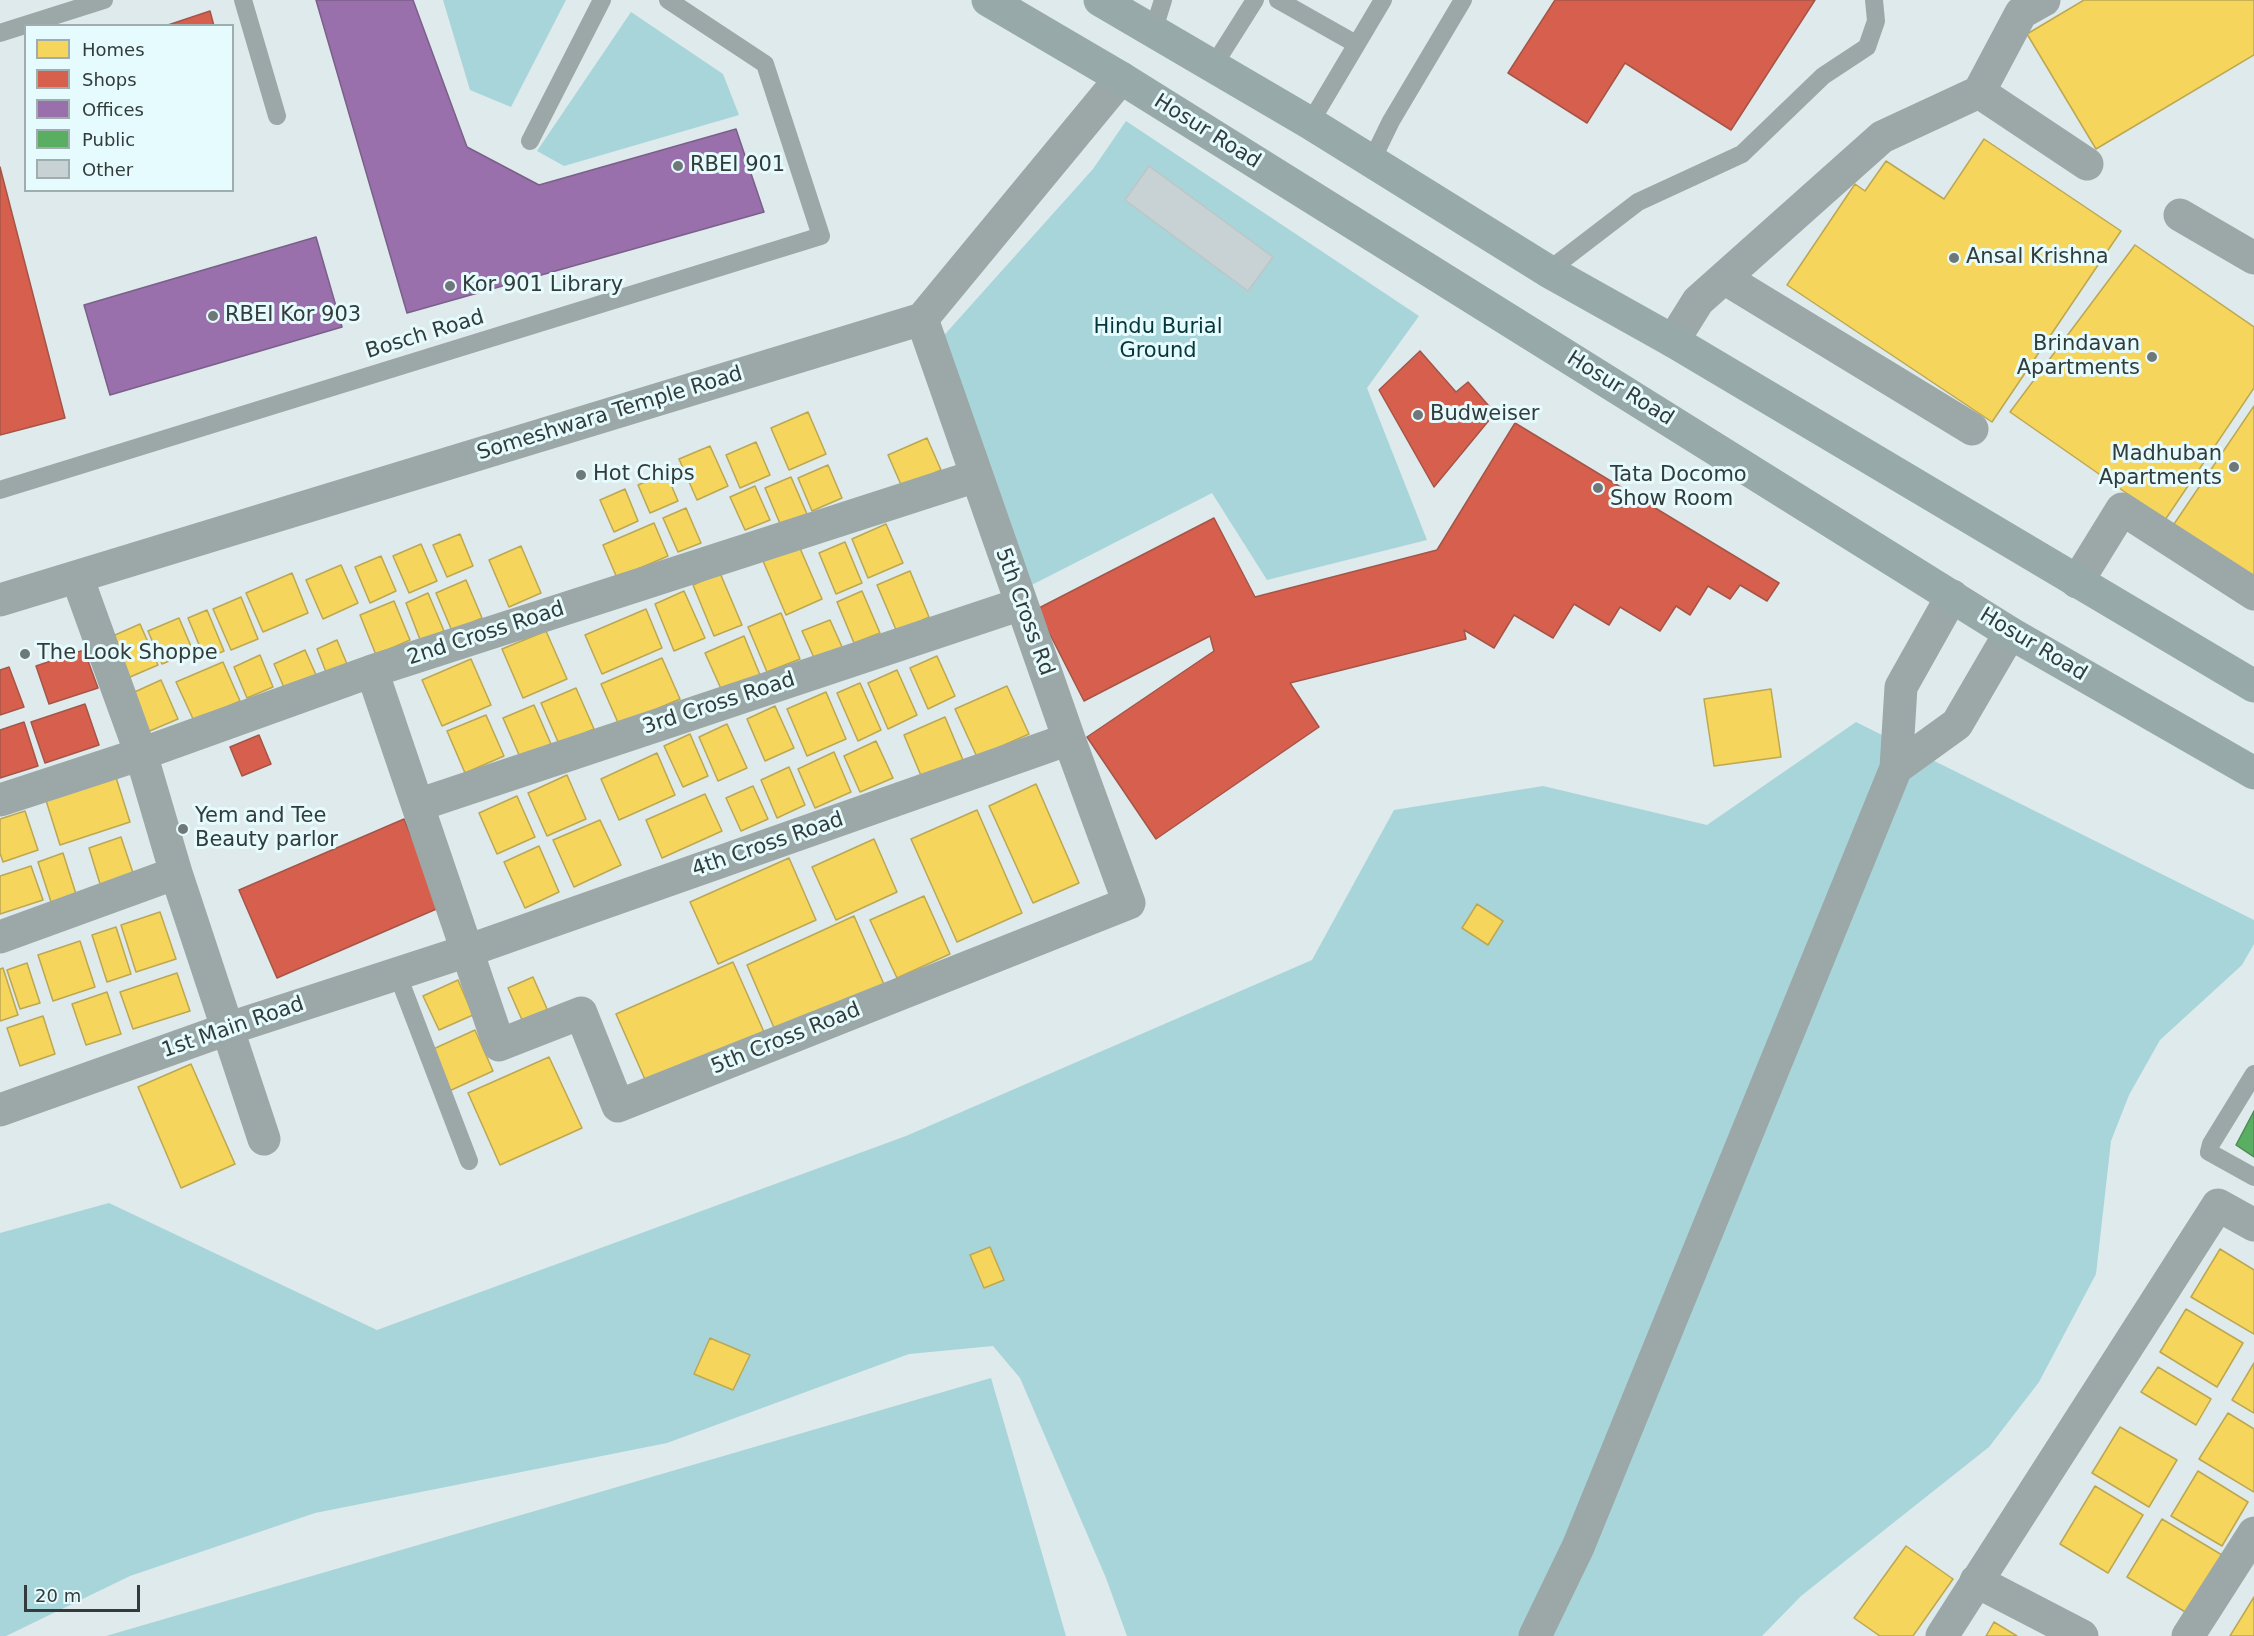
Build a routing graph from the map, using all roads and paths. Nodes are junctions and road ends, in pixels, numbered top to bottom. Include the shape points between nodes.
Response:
1 (104, 0) edge
2 (243, 0) edge
3 (602, 0) edge
4 (668, 0) edge
5 (988, 0) edge
6 (1100, 0) edge
7 (1163, 0) edge
8 (1256, 0) edge
9 (1278, 0) edge
10 (1383, 0) edge
11 (1463, 0) edge
12 (1874, 0) edge
13 (2044, 0) edge
14 (28, 24) edge
15 (24, 25) edge
16 (1153, 32) junction
17 (0, 33) edge
18 (1356, 44) junction
19 (1212, 68) junction
20 (1121, 78) junction
21 (1979, 92) junction
22 (278, 116) dead end
23 (1310, 123) junction
24 (530, 141) dead end
25 (1371, 162) junction
26 (2087, 165) dead end
27 (2180, 215) dead end
28 (2254, 258) edge
29 (1548, 271) junction
30 (1724, 278) junction
31 (922, 319) junction
32 (1673, 341) junction
33 (1972, 429) dead end
34 (976, 476) junction
35 (0, 490) edge
36 (76, 577) junction
37 (2077, 582) junction
38 (2254, 594) edge
39 (1952, 596) junction
40 (0, 600) edge
41 (1021, 604) junction
42 (2010, 633) junction
43 (372, 671) junction
44 (2254, 687) edge
45 (1069, 739) junction
46 (141, 754) junction
47 (1896, 768) junction
48 (2254, 773) edge
49 (0, 800) edge
50 (418, 805) junction
51 (176, 873) junction
52 (1129, 903) joint
53 (0, 937) edge
54 (467, 951) junction
55 (398, 974) junction
56 (227, 1029) junction
57 (2254, 1074) edge
58 (0, 1110) edge
59 (264, 1139) dead end
60 (469, 1161) dead end
61 (2254, 1177) edge
62 (2254, 1225) edge
63 (2254, 1533) edge
64 (1976, 1581) junction
65 (1535, 1636) edge
66 (1942, 1636) edge
67 (2082, 1636) edge
68 (2188, 1636) edge

1 - 14 lane
2 - 22 lane
3 - 24 lane
4 - 35 lane, Bosch Road via 765,64 821,236
5 - 20 main road, Hosur Road
6 - 16 main road
7 - 16 lane
8 - 19 lane
9 - 18 lane
10 - 18 lane
11 - 25 lane
12 - 29 lane via 1876,21 1867,47 1823,76 1742,154 1638,202
13 - 21 street via 2021,14
15 - 17 lane
16 - 19 main road
18 - 23 lane
19 - 23 main road
20 - 31 street
20 - 39 main road, Hosur Road
21 - 26 street
21 - 30 street via 1882,137
23 - 25 main road
25 - 29 main road
27 - 28 street
29 - 32 main road
30 - 32 street via 1698,301
30 - 33 street
31 - 34 street, 5th Cross Rd
31 - 36 street, Someshwara Temple Road
32 - 37 main road
34 - 41 street, 5th Cross Rd
34 - 43 street, 2nd Cross Road
36 - 40 street, Someshwara Temple Road
36 - 46 street
37 - 38 street via 2122,509
37 - 44 main road
39 - 42 main road, Hosur Road
39 - 47 street via 1901,687
41 - 45 street, 5th Cross Rd
41 - 50 street, 3rd Cross Road
42 - 47 street via 1957,724
42 - 48 main road, Hosur Road
43 - 46 street, 2nd Cross Road
43 - 50 street
45 - 52 street, 5th Cross Rd
45 - 54 street, 4th Cross Road
46 - 49 street, 2nd Cross Road
46 - 51 street
47 - 65 street via 1578,1547
50 - 54 street
51 - 53 street
51 - 56 street
52 - 54 street, 5th Cross Road via 618,1106 581,1013 499,1045
54 - 55 street, 1st Main Road
55 - 56 street, 1st Main Road
55 - 60 lane
56 - 58 street, 1st Main Road
56 - 59 street
57 - 61 lane via 2211,1144 2210,1152
62 - 64 street via 2218,1204
63 - 68 street
64 - 66 street
64 - 67 street

